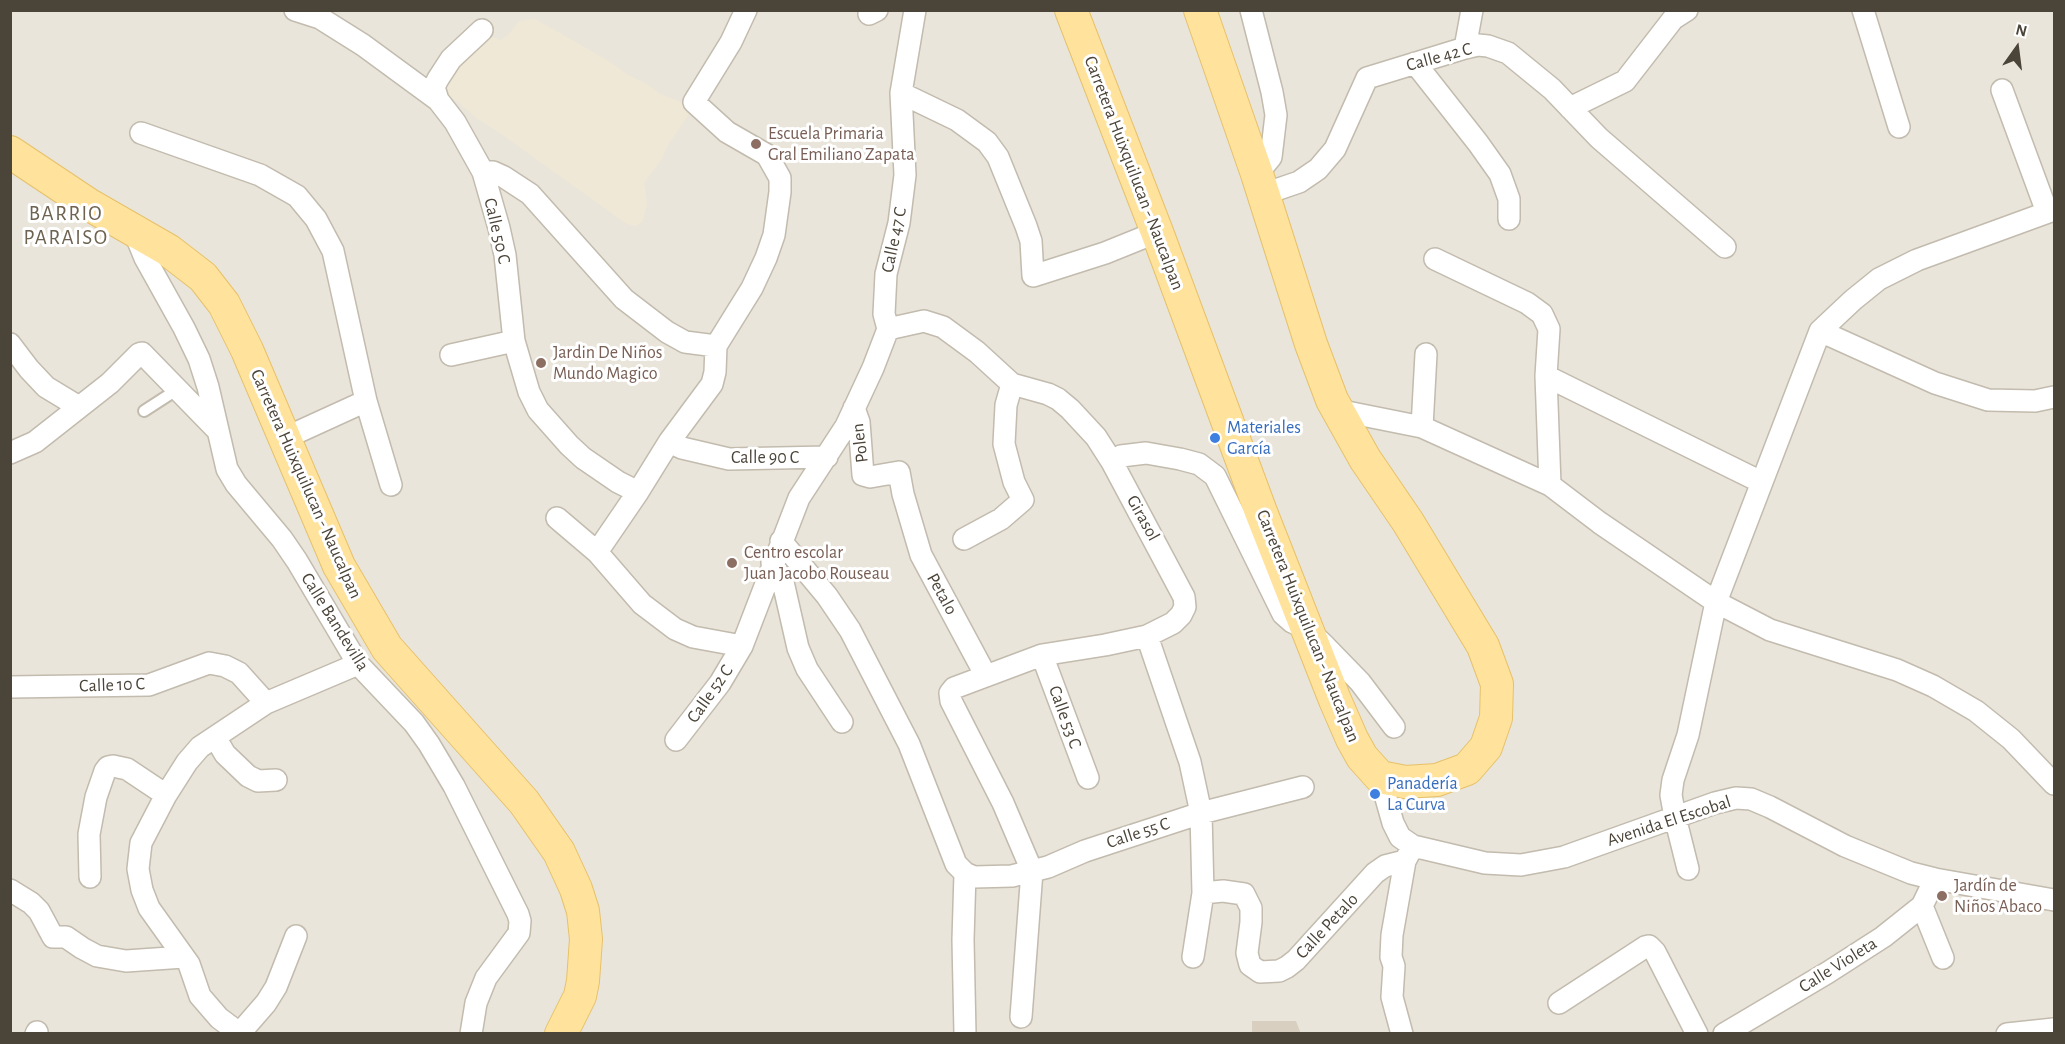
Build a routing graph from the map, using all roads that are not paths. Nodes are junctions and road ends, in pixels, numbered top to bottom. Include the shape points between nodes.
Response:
1 (295, 10) edge
2 (746, 10) edge
3 (915, 10) edge
4 (1071, 10) edge
5 (1200, 10) edge
6 (1251, 10) edge
7 (1472, 10) edge
8 (1687, 10) edge
9 (1863, 10) edge
10 (482, 30) dead end
11 (1466, 48) junction
12 (1415, 63) junction
13 (2002, 90) dead end
14 (901, 93) junction
15 (438, 100) junction
16 (1570, 108) junction
17 (1899, 127) dead end
18 (141, 132) dead end
19 (10, 152) edge
20 (483, 172) junction
21 (1260, 184) junction
22 (2051, 211) edge
23 (1509, 219) dead end
24 (134, 231) junction
25 (1158, 232) junction
26 (1725, 246) dead end
27 (1435, 259) dead end
28 (888, 329) junction
29 (1820, 331) junction
30 (514, 341) junction
31 (10, 344) edge
32 (716, 346) junction
33 (1426, 354) dead end
34 (451, 356) dead end
35 (1546, 376) junction
36 (1012, 384) junction
37 (179, 388) junction
38 (2055, 397) edge
39 (366, 401) junction
40 (79, 407) junction
41 (854, 408) junction
42 (1337, 410) junction
43 (144, 411) dead end
44 (1422, 426) junction
45 (219, 431) junction
46 (285, 438) junction
47 (669, 442) junction
48 (10, 453) edge
49 (827, 457) junction
50 (1112, 462) junction
51 (1761, 482) junction
52 (1550, 484) junction
53 (391, 485) dead end
54 (638, 492) junction
55 (907, 509) joint
56 (557, 518) dead end
57 (964, 539) dead end
58 (781, 541) junction
59 (597, 552) junction
60 (772, 563) junction
61 (1716, 602) junction
62 (1307, 629) junction
63 (1147, 636) junction
64 (742, 646) junction
65 (1042, 655) junction
66 (358, 664) junction
67 (986, 675) junction
68 (10, 687) edge
69 (266, 703) junction
70 (842, 722) dead end
71 (1394, 727) dead end
72 (215, 737) junction
73 (676, 740) dead end
74 (1380, 777) junction
75 (1088, 778) dead end
76 (276, 780) dead end
77 (2055, 784) edge
78 (1303, 787) dead end
79 (166, 795) junction
80 (1202, 813) junction
81 (1675, 817) junction
82 (1409, 853) junction
83 (1689, 869) dead end
84 (1032, 870) junction
85 (969, 875) junction
86 (90, 877) dead end
87 (1935, 879) junction
88 (10, 890) edge
89 (1203, 893) junction
90 (2055, 900) edge
91 (1922, 906) junction
92 (296, 936) dead end
93 (184, 957) junction
94 (1192, 957) dead end
95 (1943, 958) dead end
96 (1559, 1003) dead end
97 (1021, 1017) dead end
98 (2055, 1029) edge
99 (239, 1033) edge
100 (471, 1034) edge
101 (561, 1034) edge
102 (965, 1034) edge
103 (1402, 1034) edge
104 (1697, 1034) edge
105 (1724, 1034) edge
106 (2007, 1034) edge

1 - 15 street, Calle 50 C via 339,29
2 - 32 street via 694,102 727,132 767,155 780,178 780,192 774,235 766,258
3 - 14 street, Calle 47 C
4 - 25 main road, Carretera Huixquilucan - Naucalpan
5 - 21 main road
6 - 21 street via 1276,115 1271,157
7 - 11 street
8 - 16 street via 1673,19 1625,81
9 - 17 street
10 - 15 street via 451,59 434,87
11 - 12 street, Calle 42 C
11 - 16 street, Calle 42 C via 1488,46 1508,53
12 - 21 street, Calle 42 C via 1367,78 1335,148 1318,169 1299,182
12 - 23 street via 1500,174 1509,199
13 - 22 street
14 - 25 street via 957,120 987,142 999,157 1031,241 1034,276
14 - 28 street, Calle 47 C via 905,175 883,301
15 - 20 street, Calle 50 C
16 - 26 street, Calle 42 C via 1599,138
18 - 39 street via 260,175 297,196 316,219 333,251
19 - 24 main road, Carretera Huixquilucan - Naucalpan
20 - 30 street, Calle 50 C via 505,255
20 - 32 street via 504,177 530,194 624,299 675,338
21 - 42 main road via 1311,344
22 - 29 street via 1917,260 1879,279
24 - 45 street, Calle Bandevilla via 199,359
24 - 46 main road, Carretera Huixquilucan - Naucalpan via 168,250 203,277 224,304
25 - 62 main road, Carretera Huixquilucan - Naucalpan
27 - 35 street via 1542,314 1549,329
28 - 36 street via 924,321 943,327
28 - 41 street
29 - 38 street via 1935,383 1988,400 2035,401
29 - 51 street
30 - 34 street
30 - 54 street, Calle 50 C via 529,392 548,423 583,458
31 - 40 street via 46,387
32 - 47 street via 712,384
33 - 44 street
35 - 51 street
35 - 52 street
36 - 50 street, Girasol via 1059,399 1096,437
36 - 57 street via 1006,405 1004,444 1023,500 996,523
37 - 40 street via 145,354 140,354
37 - 43 lane
37 - 45 street
39 - 46 street
39 - 53 street
40 - 48 street via 35,442
41 - 49 street
41 - 55 street, Polen via 859,422 863,475 899,472
42 - 44 street
42 - 74 main road via 1477,636 1497,684 1496,718 1486,747 1467,768 1437,780 1404,782
44 - 52 street
45 - 66 street, Calle Bandevilla via 227,469 297,561
46 - 101 main road, Carretera Huixquilucan - Naucalpan via 339,566 387,648 524,802 559,852 583,911 586,939 580,996
47 - 49 street, Calle 90 C via 729,459
47 - 54 street
49 - 58 street, Calle 52 C via 803,490
50 - 62 street via 1121,456 1146,453 1199,464 1215,476 1283,614
50 - 63 street, Girasol via 1184,597 1181,615
51 - 61 street
52 - 61 street
54 - 59 street
55 - 67 street, Petalo via 921,555
56 - 59 street
58 - 60 street, Calle 52 C
58 - 85 street via 850,630 909,744 956,864
59 - 64 street via 642,604 675,629 693,637
60 - 64 street, Calle 52 C
60 - 70 street via 783,582 798,648 807,669
61 - 77 street via 1770,630 1897,670 1933,686 1976,711
61 - 81 street via 1688,735 1673,780
62 - 71 street via 1360,682
62 - 74 main road, Carretera Huixquilucan - Naucalpan via 1352,739
63 - 65 street, Girasol
63 - 80 street via 1190,762
64 - 73 street, Calle 52 C via 720,683
65 - 67 street, Girasol
65 - 75 street, Calle 53 C
66 - 69 street
66 - 100 street, Calle Bandevilla via 429,744 518,914 519,933 486,978 476,1003
67 - 84 street, Girasol via 954,688 951,701
68 - 69 street, Calle 10 C via 149,685 209,663 232,669
69 - 72 street
72 - 76 street via 225,754 248,776 258,781
72 - 79 street via 187,762
74 - 82 street via 1393,823
78 - 80 street, Calle 55 C
79 - 86 street via 126,769 108,767 96,797 89,834
79 - 93 street via 141,843 138,869 149,908
80 - 84 street, Calle 55 C
80 - 89 street
81 - 82 street, Avenida El Escobal via 1564,857 1521,865
81 - 83 street
81 - 87 street, Avenida El Escobal via 1714,803 1750,799 1845,846
82 - 89 street, Calle Petalo via 1376,873 1296,960 1279,971 1260,972 1250,965 1247,953 1251,908 1244,894
82 - 103 street via 1391,957 1392,996
84 - 85 street, Calle 55 C via 1012,876
84 - 97 street
85 - 102 street via 963,940
87 - 90 street, Avenida El Escobal
87 - 91 street, Calle Violeta
88 - 93 street via 39,911 53,937 66,936 98,956 126,961
89 - 94 street
91 - 95 street
91 - 105 street, Calle Violeta via 1883,937
92 - 99 street via 276,987
93 - 99 street via 200,996
96 - 104 street via 1649,946
98 - 106 street

